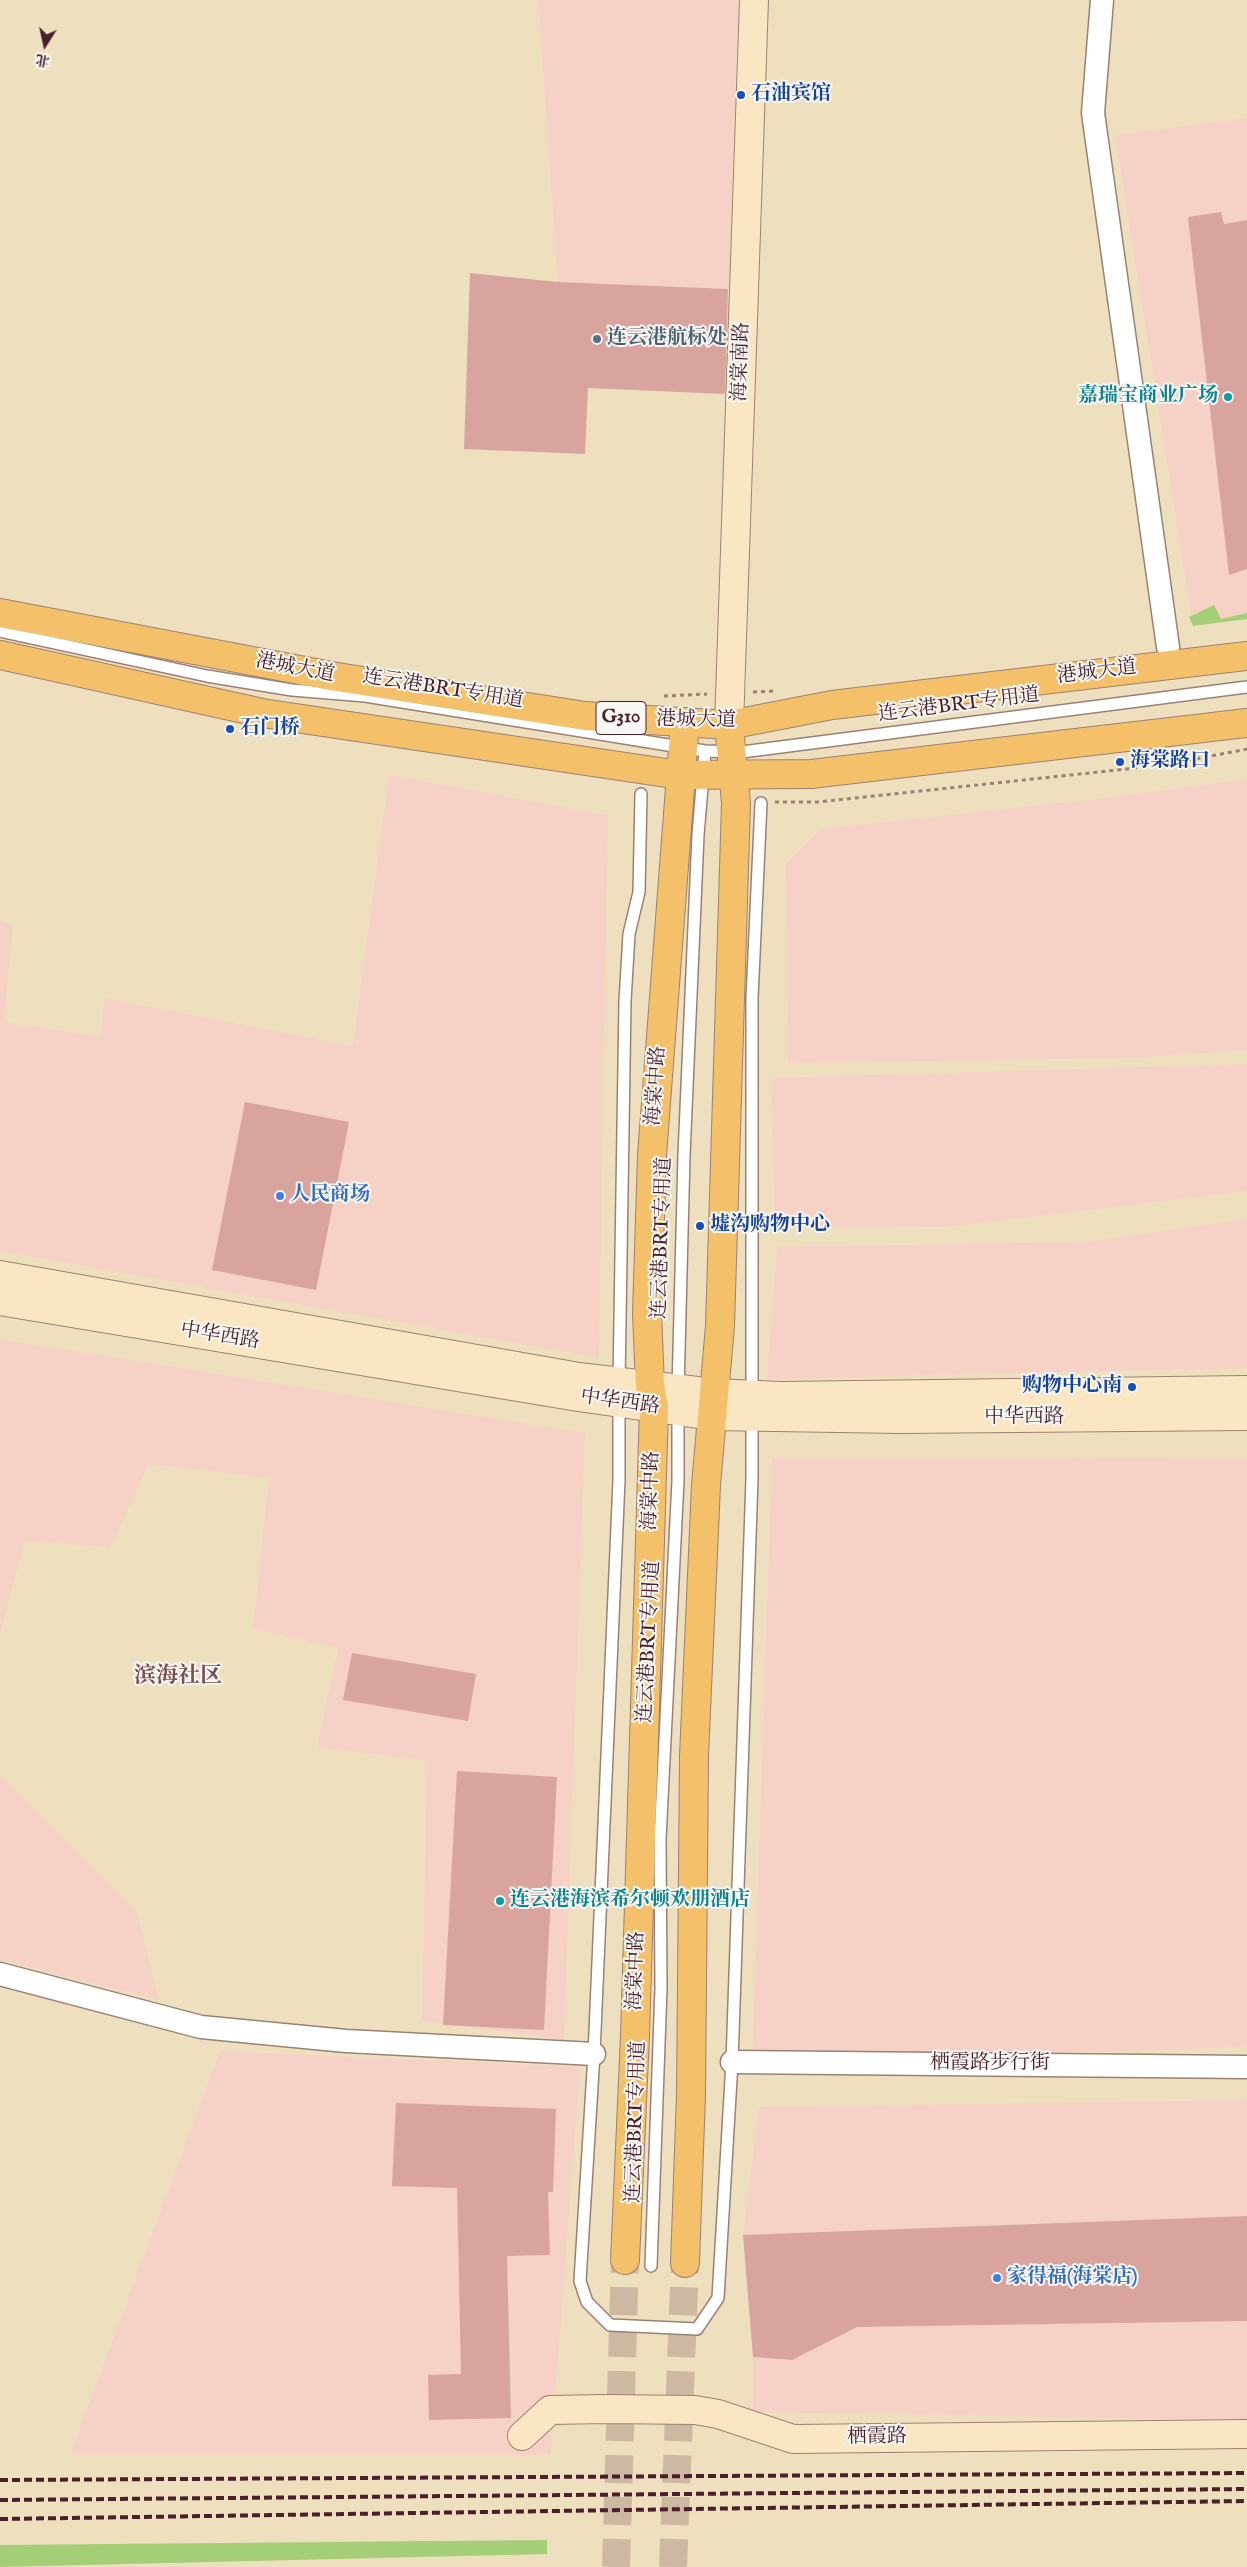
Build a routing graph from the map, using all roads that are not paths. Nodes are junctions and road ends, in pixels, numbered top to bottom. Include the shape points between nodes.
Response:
1 (754, 0) edge
2 (1102, 0) edge
3 (0, 613) edge
4 (0, 631) edge
5 (1168, 647) dead end
6 (0, 656) edge
7 (1247, 656) edge
8 (1247, 687) edge
9 (1247, 723) edge
10 (729, 725) junction
11 (691, 754) junction
12 (734, 763) junction
13 (641, 794) dead end
14 (761, 802) dead end
15 (0, 1275) edge
16 (0, 1301) edge
17 (1247, 1390) edge
18 (619, 1392) junction
19 (665, 1398) junction
20 (713, 1405) junction
21 (752, 1406) junction
22 (1247, 1416) edge
23 (0, 1974) edge
24 (594, 2054) junction
25 (732, 2062) junction
26 (1247, 2066) edge
27 (638, 2263) tunnel mouth
28 (685, 2263) tunnel mouth
29 (1247, 2434) edge
30 (522, 2436) dead end

1 - 10 main road, 海棠南路
2 - 5 street via 1092,113
3 - 11 main road, 港城大道 / G310 via 350,679 585,716
4 - 11 lane, 连云港BRT专用道 via 207,676 292,690 365,696
6 - 11 main road, 港城大道 / G310 via 262,713
7 - 10 main road, 港城大道 / G310 via 832,705
8 - 12 lane, 连云港BRT专用道 via 1032,716
9 - 12 main road, 港城大道 / G310 via 811,774
10 - 11 main road, 港城大道 / G310
10 - 12 main road
11 - 12 main road, 港城大道 / G310
11 - 19 main road, 海棠中路 via 652,1155 647,1313
12 - 20 main road via 736,813 720,1326
13 - 18 lane via 639,892 629,934 625,1001
14 - 21 lane via 752,998
15 - 18 main road via 570,1375
16 - 18 main road, 中华西路
17 - 21 main road
18 - 19 main road, 中华西路
18 - 24 lane via 619,1480
19 - 20 main road, 中华西路
19 - 27 main road, 海棠中路 via 635,2036
20 - 21 main road, 中华西路
20 - 28 main road via 706,1485 694,1756 691,2095
21 - 22 main road, 中华西路 via 900,1419
21 - 25 lane
23 - 24 street via 201,2027 346,2041
24 - 25 lane via 580,2281 587,2302 610,2325 697,2329 718,2298
25 - 26 street, 栖霞路步行街
29 - 30 main road, 栖霞路 via 793,2439 718,2414 694,2410 605,2409 550,2410

